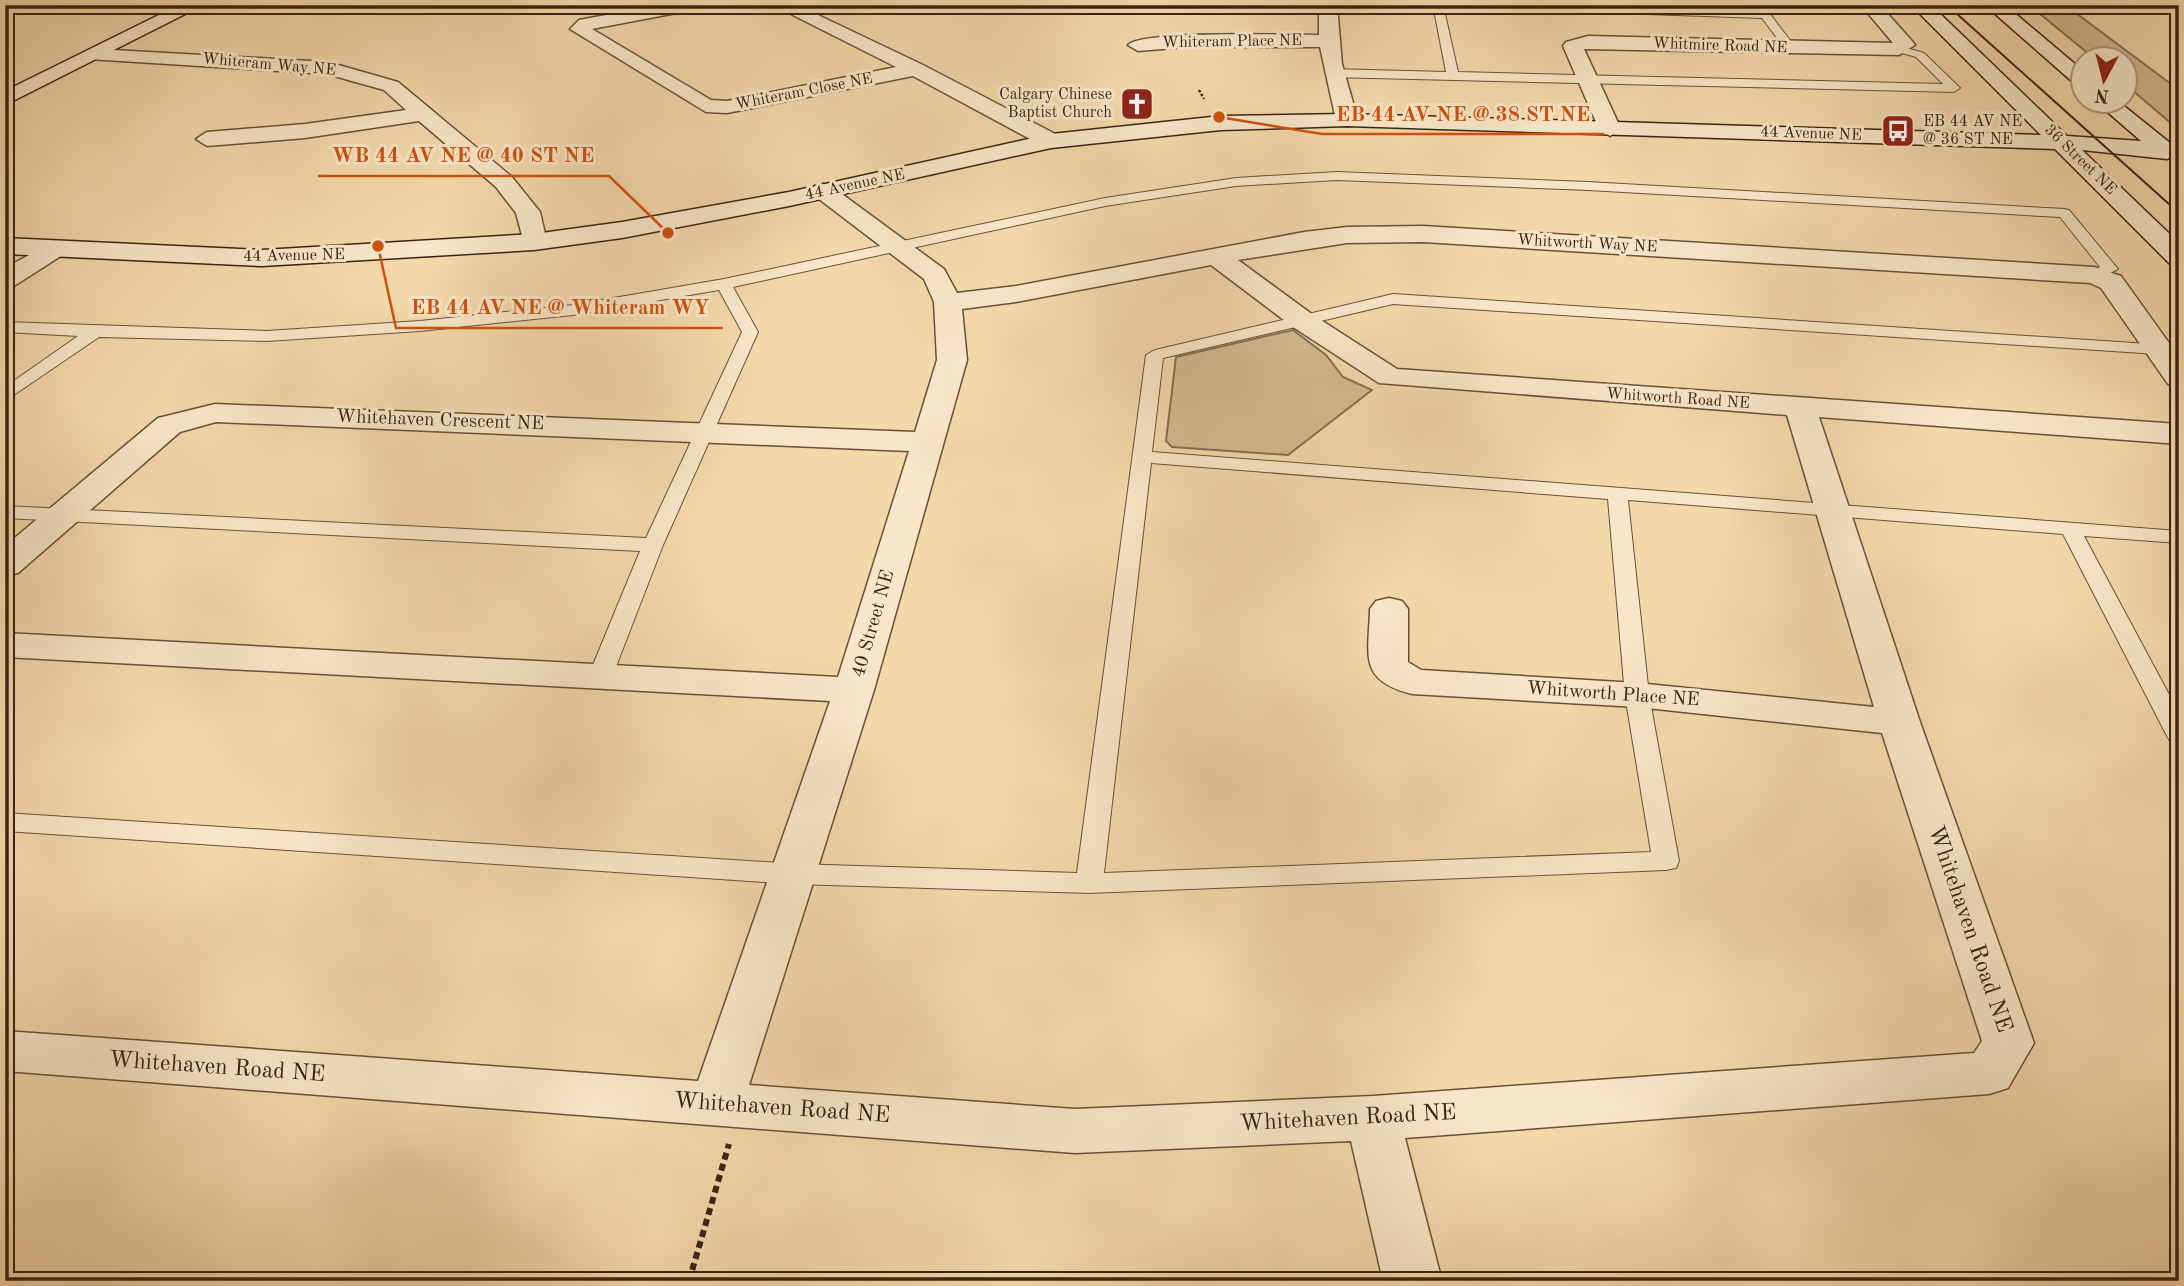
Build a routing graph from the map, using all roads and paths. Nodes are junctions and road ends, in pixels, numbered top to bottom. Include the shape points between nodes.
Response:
1 (194, 5) edge
2 (692, 5) edge
3 (782, 5) edge
4 (1328, 5) edge
5 (1438, 5) edge
6 (1472, 5) edge
7 (1870, 5) edge
8 (1920, 5) edge
9 (1994, 5) edge
10 (1761, 10) edge
11 (1327, 41) junction
12 (1138, 44) dead end
13 (1790, 48) junction
14 (1899, 49) junction
15 (95, 55) junction
16 (2068, 68) edge
17 (916, 69) junction
18 (1331, 73) junction
19 (1452, 76) junction
20 (1589, 80) junction
21 (2016, 98) junction
22 (5, 99) edge
23 (422, 114) junction
24 (2124, 116) edge
25 (1347, 120) junction
26 (1610, 129) junction
27 (1706, 133) junction
28 (207, 139) dead end
29 (1979, 140) junction
30 (1051, 141) junction
31 (2070, 148) junction
32 (2173, 157) edge
33 (823, 191) junction
34 (534, 242) junction
35 (5, 246) edge
36 (901, 247) junction
37 (55, 249) junction
38 (1215, 257) junction
39 (2179, 258) edge
40 (2094, 275) junction
41 (5, 280) edge
42 (724, 284) junction
43 (948, 302) junction
44 (1303, 321) junction
45 (5, 327) edge
46 (95, 332) junction
47 (2158, 349) junction
48 (2179, 379) edge
49 (5, 396) edge
50 (1800, 408) junction
51 (704, 432) junction
52 (2179, 434) edge
53 (927, 442) junction
54 (1142, 457) junction
55 (1617, 493) junction
56 (1833, 510) junction
57 (5, 512) edge
58 (66, 513) junction
59 (2070, 528) junction
60 (2179, 537) edge
61 (653, 545) junction
62 (5, 565) edge
63 (1389, 609) dead end
64 (5, 645) edge
65 (600, 677) junction
66 (855, 690) junction
67 (1637, 695) junction
68 (1899, 722) junction
69 (2179, 736) edge
70 (5, 822) edge
71 (795, 874) junction
72 (1088, 883) junction
73 (5, 1051) edge
74 (717, 1103) junction
75 (1373, 1118) junction
76 (689, 1281) edge
77 (1413, 1281) edge

1 - 15 street
2 - 17 street, Whiteram Close NE via 579,29 706,106 727,107
3 - 17 street, Whiteram Close NE
4 - 11 street
5 - 19 lane
6 - 10 lane
7 - 14 street via 1905,45
8 - 21 street, 36 Street NE
9 - 16 street
10 - 13 lane
11 - 12 street, Whiteram Place NE
11 - 18 street
13 - 14 street, Whitmire Road NE
13 - 20 street, Whitmire Road NE via 1588,41 1573,46
14 - 20 lane via 1920,55 1954,88
15 - 22 street
15 - 23 street, Whiteram Way NE via 328,68 391,86
17 - 30 street, Whiteram Close NE
18 - 19 lane
18 - 25 street
19 - 20 lane
20 - 26 street, Whitmire Road NE
21 - 29 street via 2016,123 2001,134
21 - 31 street, 36 Street NE
23 - 28 street
23 - 34 street, Whiteram Way NE via 504,182 528,212
24 - 32 street
25 - 26 street, 44 Avenue NE
25 - 30 street, 44 Avenue NE via 1221,123
26 - 27 street, 44 Avenue NE
27 - 29 street, 44 Avenue NE
27 - 31 street, 44 Avenue NE via 1756,140
29 - 31 street, 44 Avenue NE
30 - 33 street, 44 Avenue NE
31 - 32 street, 44 Avenue NE
31 - 39 street, 36 Street NE
33 - 34 street, 44 Avenue NE
33 - 36 street, 40 Street NE
34 - 37 street, 44 Avenue NE via 262,258
35 - 37 street, 44 Avenue NE
36 - 40 lane via 1105,202 1236,182 1337,176 2064,213 2110,269
36 - 42 lane
36 - 43 street, 40 Street NE via 935,275
37 - 41 street
38 - 40 street, Whitworth Way NE via 1347,235 1423,234
38 - 43 street, Whitworth Way NE
38 - 44 street, Whitworth Road NE
40 - 47 street via 2111,282
42 - 46 lane via 573,310 420,326 267,336
42 - 51 lane via 750,332
43 - 53 street, 40 Street NE via 952,360
44 - 47 lane via 1393,299
44 - 50 street, Whitworth Road NE via 1390,377
44 - 54 lane via 1156,355
45 - 46 lane
46 - 49 lane
47 - 48 street
50 - 52 street, Whitworth Road NE
50 - 56 street, Whitehaven Road NE
51 - 53 street, Whitehaven Crescent NE
51 - 58 street, Whitehaven Crescent NE via 215,413 169,425
51 - 61 lane
53 - 66 street, 40 Street NE
54 - 55 lane
54 - 72 lane
55 - 56 lane
55 - 67 lane
56 - 59 lane
56 - 68 street, Whitehaven Road NE
57 - 58 lane
58 - 61 lane
58 - 62 street, Whitehaven Crescent NE
59 - 60 lane
59 - 69 lane
61 - 65 lane
63 - 67 street, Whitworth Place NE via 1388,667 1412,682
64 - 65 street
65 - 66 street
66 - 71 street, 40 Street NE
67 - 68 street, Whitworth Place NE
67 - 72 lane via 1666,861
68 - 75 street, Whitehaven Road NE via 2008,1043 1989,1073
70 - 71 lane
71 - 72 lane
71 - 74 street, 40 Street NE
73 - 74 street, Whitehaven Road NE
74 - 75 street, Whitehaven Road NE via 1075,1131
74 - 76 path via 729,1142
75 - 77 street

